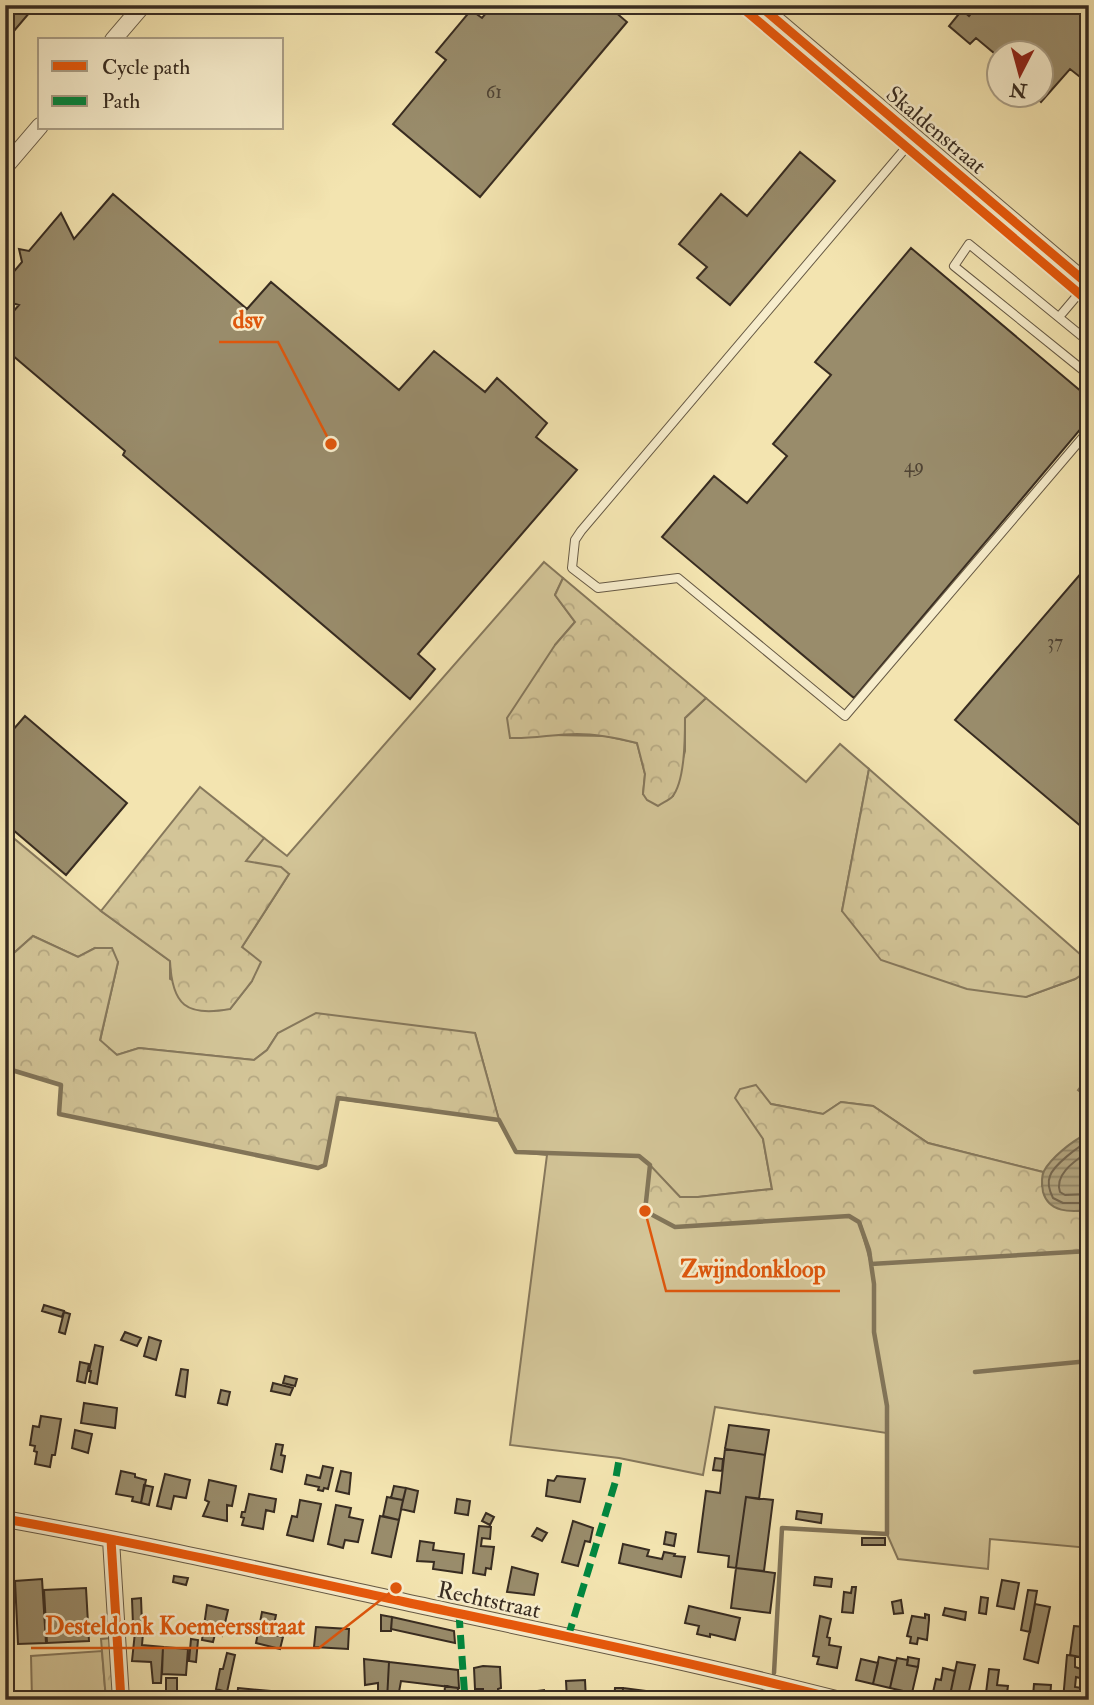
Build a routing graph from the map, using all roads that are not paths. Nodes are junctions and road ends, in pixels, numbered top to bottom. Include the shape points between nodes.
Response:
1 (143, 5) edge
2 (759, 5) edge
3 (115, 38) edge
4 (38, 128) edge
5 (915, 137) junction
6 (5, 167) edge
7 (1088, 284) edge
8 (1059, 317) junction
9 (1089, 342) edge
10 (1089, 375) edge
11 (1089, 430) edge
12 (5, 1518) edge
13 (111, 1539) junction
14 (121, 1700) edge
15 (839, 1700) edge

1 - 3 street
2 - 5 street, Skaldenstraat
4 - 6 street
5 - 7 street, Skaldenstraat
5 - 11 lane via 581,531 575,540 572,568 598,588 678,578 845,716
7 - 8 lane
8 - 9 lane
8 - 10 lane via 968,244 954,265
12 - 13 street, Rechtstraat
13 - 14 street
13 - 15 street, Rechtstraat

